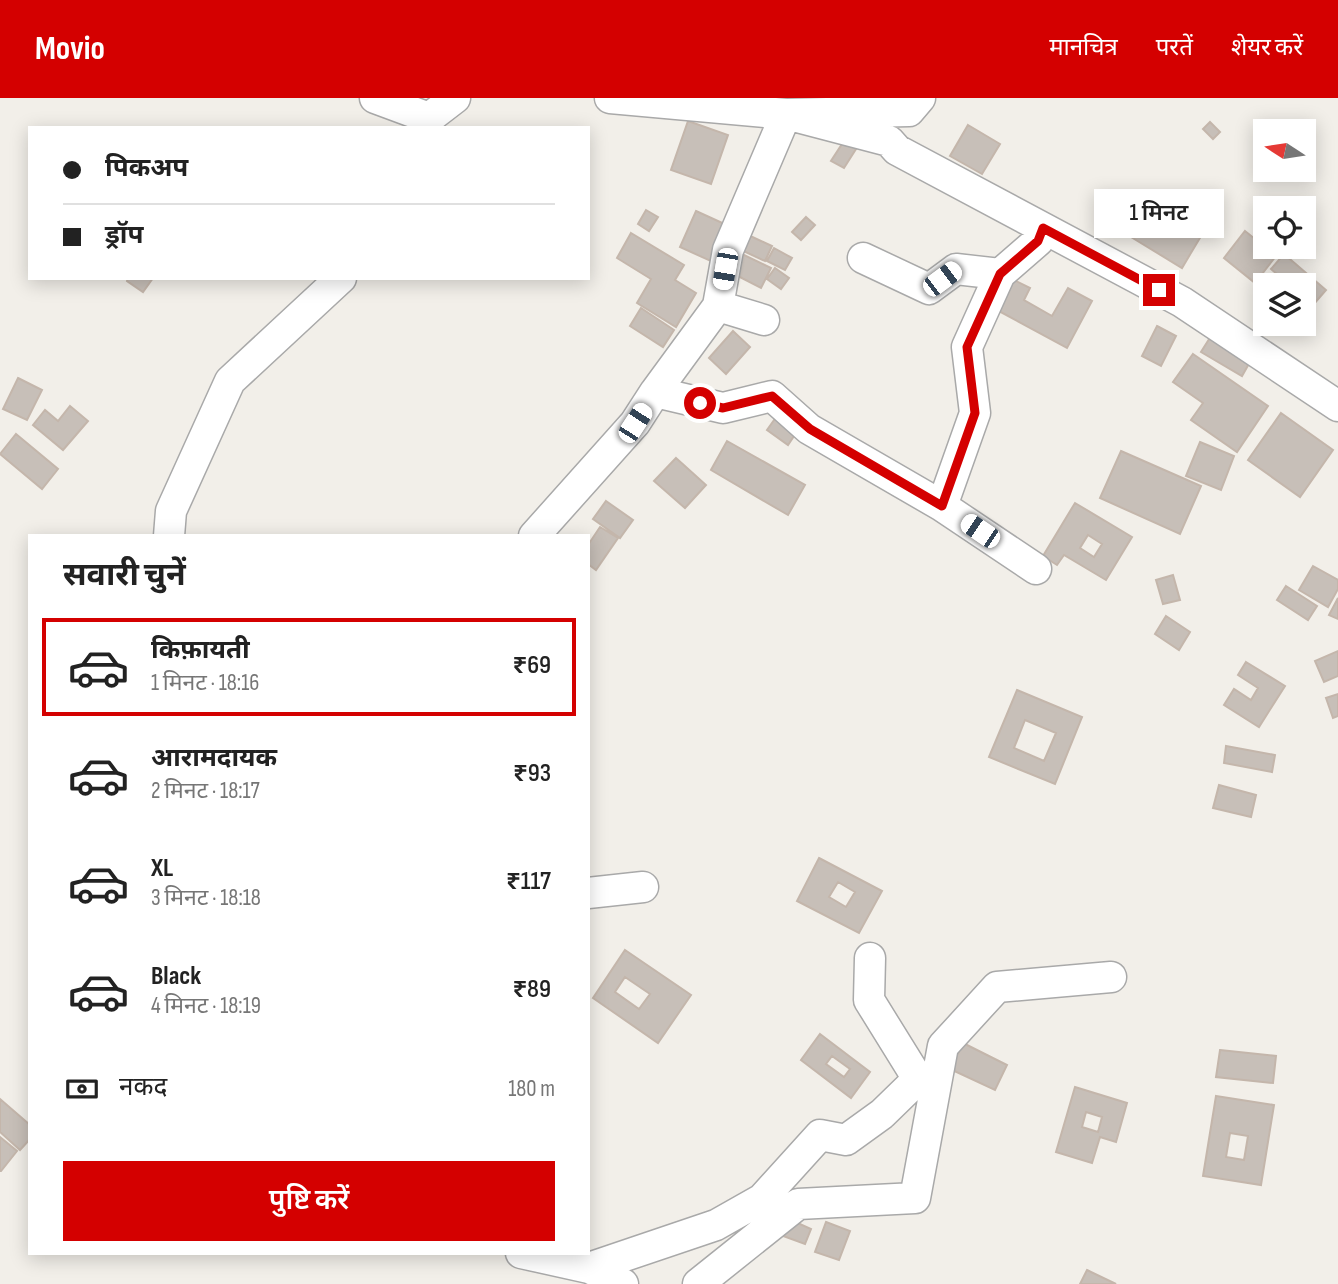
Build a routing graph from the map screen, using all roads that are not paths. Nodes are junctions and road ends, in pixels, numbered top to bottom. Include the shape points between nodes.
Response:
1 (375, 98) edge
2 (455, 98) edge
3 (610, 98) edge
4 (920, 98) edge
5 (786, 114) junction
6 (427, 123) edge
7 (1043, 228) junction
8 (863, 258) dead end
9 (1000, 274) junction
10 (339, 280) edge
11 (719, 306) junction
12 (764, 320) dead end
13 (655, 392) junction
14 (1338, 406) edge
15 (942, 506) junction
16 (169, 534) edge
17 (536, 534) edge
18 (1036, 569) dead end
19 (643, 887) dead end
20 (590, 893) edge
21 (870, 958) dead end
22 (1111, 977) dead end
23 (530, 1255) edge
24 (589, 1268) junction
25 (623, 1284) edge
26 (698, 1284) edge

1 - 6 street
2 - 6 street
3 - 5 street
4 - 5 street via 909,111
5 - 7 street via 889,141 897,150
5 - 11 street via 728,250
7 - 9 street via 1038,241
7 - 14 street via 1182,302
8 - 9 street via 929,289 956,269
9 - 15 street via 967,347 975,413
10 - 16 street via 230,381 171,511
11 - 12 street
11 - 13 street
13 - 15 street via 723,408 772,396 810,429
13 - 17 street via 635,423
15 - 18 street
19 - 20 street
21 - 24 street via 869,1000 918,1079 846,1140 821,1135 762,1199 716,1225
22 - 26 street via 996,987 943,1046 915,1198 798,1204
23 - 24 street
24 - 25 street

